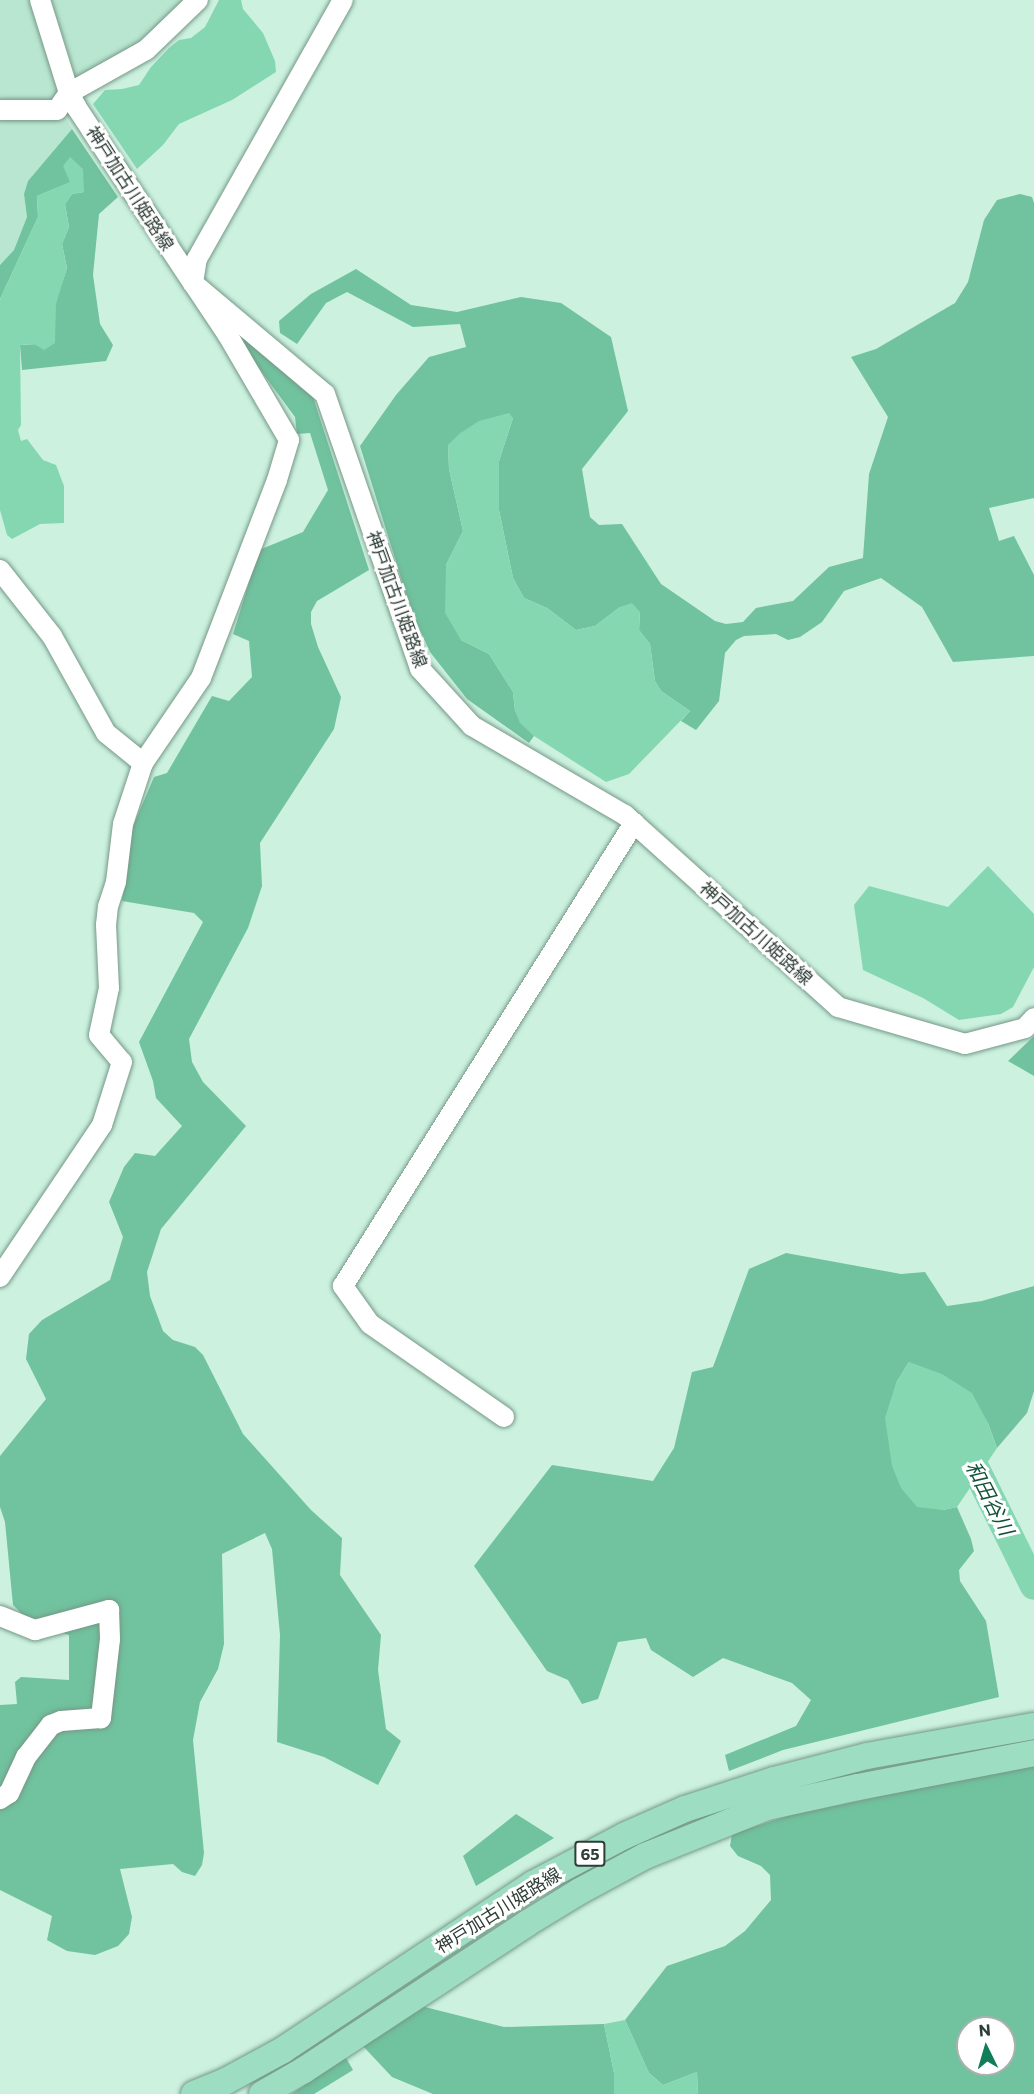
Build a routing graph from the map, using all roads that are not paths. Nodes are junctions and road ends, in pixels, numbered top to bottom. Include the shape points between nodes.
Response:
1 (40, 0) edge
2 (198, 0) edge
3 (343, 0) edge
4 (69, 93) junction
5 (0, 110) edge
6 (193, 283) junction
7 (1, 573) edge
8 (143, 763) junction
9 (634, 823) junction
10 (1034, 1018) edge
11 (0, 1277) edge
12 (504, 1417) dead end
13 (0, 1616) edge
14 (1034, 1726) edge
15 (1034, 1753) edge
16 (0, 1799) edge
17 (194, 2094) edge
18 (262, 2094) edge

1 - 4 street, 神戸加古川姫路線
2 - 4 street via 146,50
3 - 6 street via 197,259
4 - 5 street via 57,110
4 - 6 street, 神戸加古川姫路線
6 - 8 street via 289,440 201,678
6 - 9 street, 神戸加古川姫路線 via 325,394 420,669 472,726
7 - 8 street via 52,636 106,733
8 - 11 street via 123,824 106,926 109,988 99,1035 122,1062 102,1125
9 - 10 street, 神戸加古川姫路線 via 838,1007 965,1044 1025,1028
9 - 12 street via 343,1286 370,1324
13 - 16 street via 35,1630 109,1610 110,1639 101,1718 51,1725 26,1757 9,1793
14 - 17 main road, 神戸加古川姫路線 / 65 via 867,1756 685,1809 533,1884 283,2050
15 - 18 main road, 神戸加古川姫路線 / 65 via 767,1807 645,1856 544,1913

